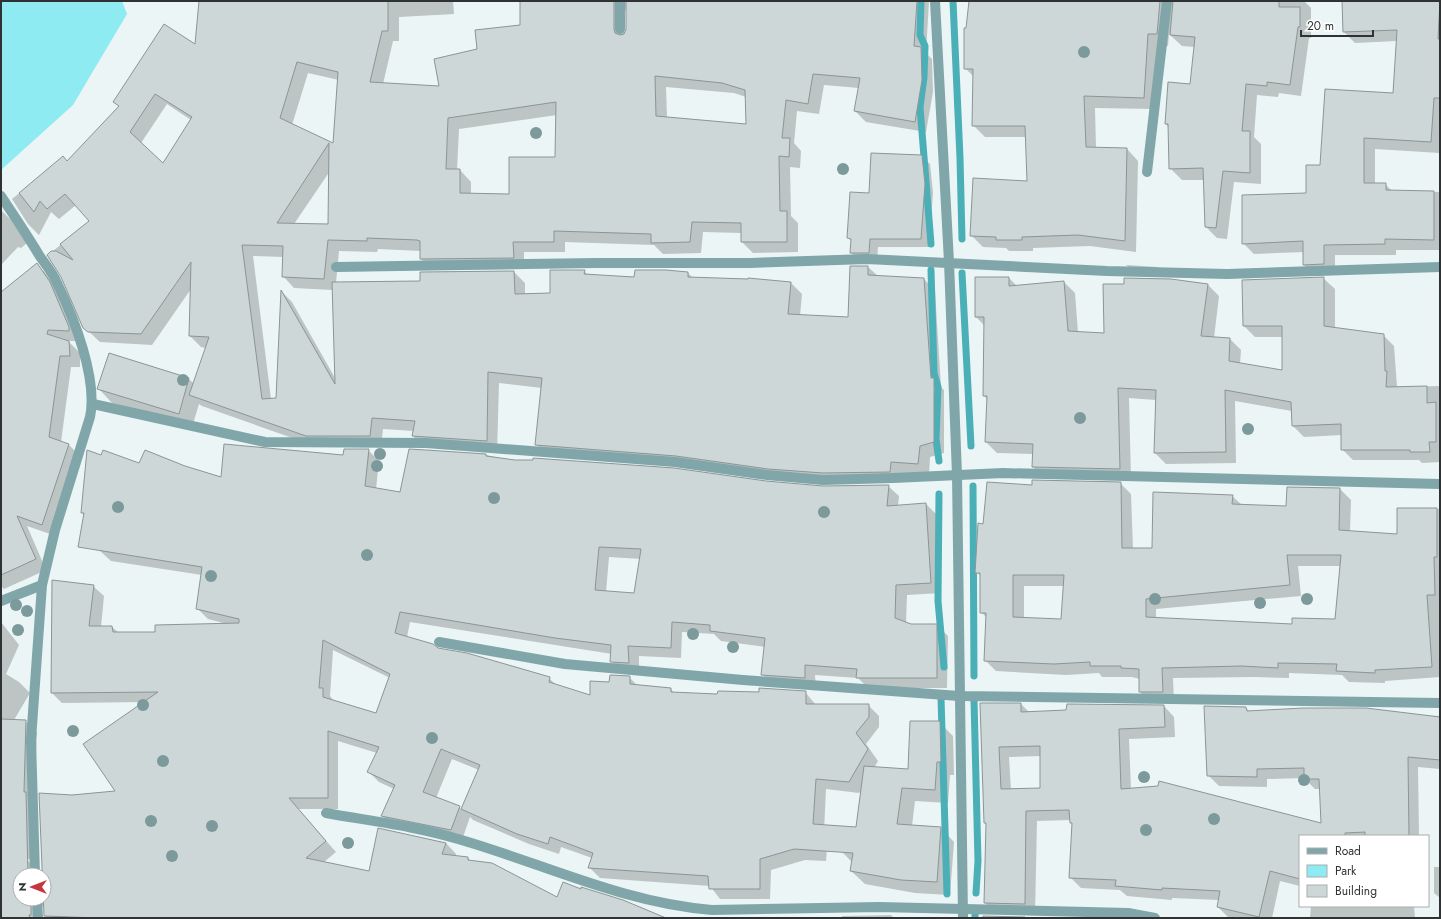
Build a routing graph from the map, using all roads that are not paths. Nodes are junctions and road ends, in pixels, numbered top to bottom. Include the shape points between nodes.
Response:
1 (620, 1) edge
2 (935, 1) edge
3 (1167, 1) edge
4 (620, 29) dead end
5 (1147, 172) dead end
6 (1, 196) edge
7 (949, 262) junction
8 (336, 267) dead end
9 (1440, 267) edge
10 (93, 404) junction
11 (956, 475) junction
12 (1440, 484) edge
13 (42, 585) junction
14 (1, 601) edge
15 (439, 642) dead end
16 (959, 696) junction
17 (1440, 703) edge
18 (326, 813) dead end
19 (35, 867) edge
20 (37, 907) edge
21 (963, 914) edge
22 (38, 918) edge
23 (1156, 918) edge

1 - 4 street
2 - 7 street
3 - 5 street
6 - 10 street via 57,282 83,353 90,378
7 - 8 street via 867,260
7 - 9 street via 1107,271 1227,274
7 - 11 street
10 - 11 street via 265,442 426,443 675,462 823,480
10 - 13 street via 49,549
11 - 12 street via 1083,474
11 - 16 street
13 - 14 street
13 - 19 street via 32,740
15 - 16 street via 565,664
16 - 17 street
16 - 21 street
18 - 21 street via 458,839 590,884 687,908 712,910 879,907
20 - 22 street
21 - 23 street via 1128,913

